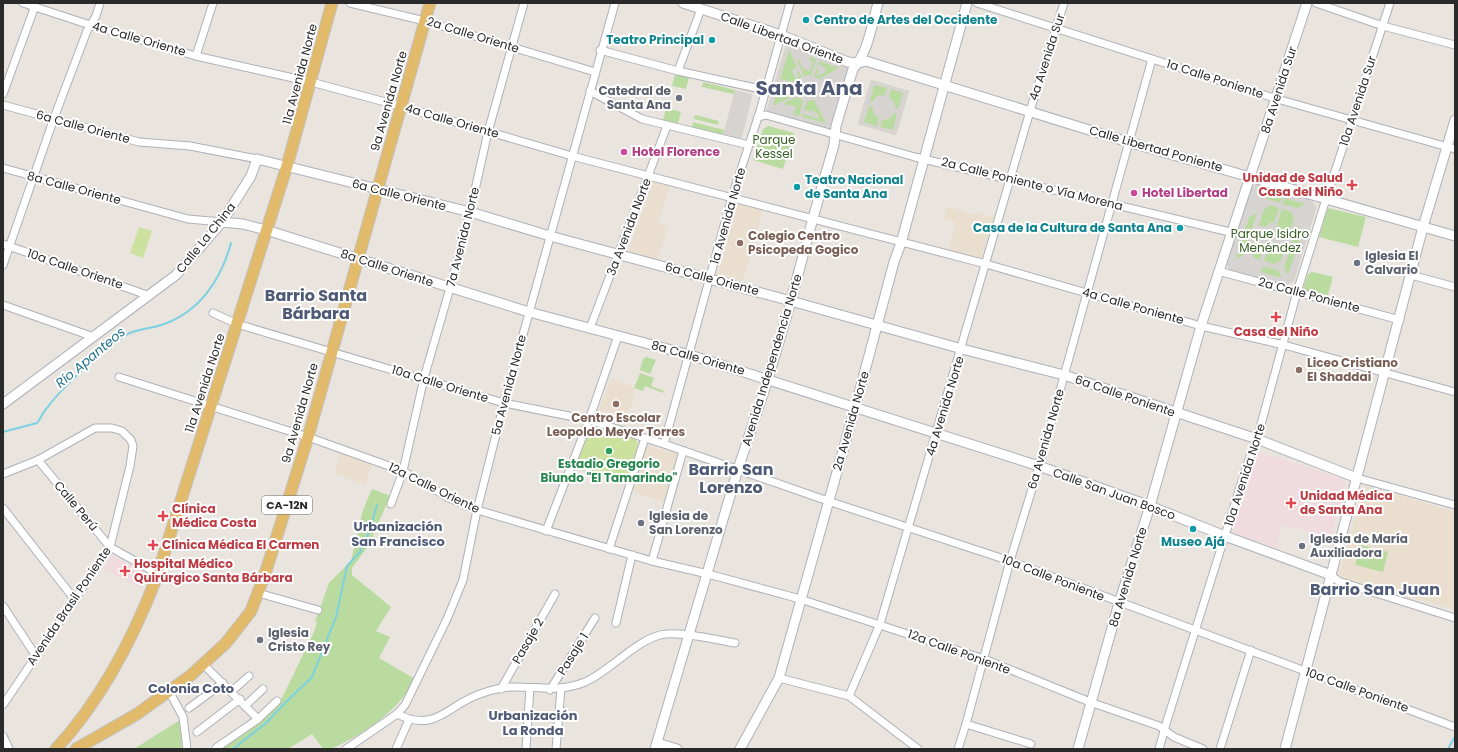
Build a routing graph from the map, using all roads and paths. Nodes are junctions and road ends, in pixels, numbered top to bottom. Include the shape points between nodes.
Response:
1 (23, 3) edge
2 (100, 3) edge
3 (213, 3) edge
4 (332, 3) edge
5 (350, 3) edge
6 (430, 3) edge
7 (524, 3) edge
8 (615, 3) edge
9 (683, 3) edge
10 (790, 3) edge
11 (878, 3) edge
12 (967, 3) edge
13 (977, 3) edge
14 (1064, 3) edge
15 (1307, 3) edge
16 (1316, 3) edge
17 (1390, 3) edge
18 (34, 6) junction
19 (704, 7) edge
20 (425, 21) junction
21 (90, 25) junction
22 (1383, 26) junction
23 (1057, 28) junction
24 (781, 35) junction
25 (1455, 45) edge
26 (512, 47) junction
27 (600, 50) junction
28 (196, 56) junction
29 (1152, 59) junction
30 (859, 63) junction
31 (678, 71) junction
32 (595, 72) junction
33 (312, 82) junction
34 (944, 86) junction
35 (765, 90) junction
36 (590, 91) junction
37 (3, 94) edge
38 (1277, 99) junction
39 (3, 105) edge
40 (400, 106) junction
41 (1030, 112) junction
42 (758, 117) junction
43 (54, 118) junction
44 (1353, 120) junction
45 (1455, 120) edge
46 (667, 126) junction
47 (488, 132) junction
48 (835, 134) junction
49 (1128, 142) junction
50 (750, 145) junction
51 (1451, 148) edge
52 (572, 156) junction
53 (924, 158) junction
54 (257, 159) junction
55 (287, 166) junction
56 (3, 168) edge
57 (648, 176) junction
58 (1251, 176) junction
59 (35, 177) junction
60 (1010, 179) junction
61 (378, 190) junction
62 (732, 197) junction
63 (1326, 199) junction
64 (1110, 203) junction
65 (470, 212) junction
66 (813, 218) junction
67 (222, 222) junction
68 (1423, 227) junction
69 (266, 230) junction
70 (1230, 232) junction
71 (550, 236) junction
72 (1455, 236) edge
73 (901, 243) junction
74 (6, 245) edge
75 (619, 254) junction
76 (358, 259) junction
77 (986, 264) junction
78 (3, 265) edge
79 (1218, 271) junction
80 (1411, 275) junction
81 (710, 278) junction
82 (1455, 287) edge
83 (450, 288) junction
84 (1297, 292) junction
85 (1087, 293) junction
86 (147, 294) junction
87 (791, 301) junction
88 (3, 305) edge
89 (529, 312) junction
90 (213, 313) dead end
91 (1400, 320) junction
92 (237, 324) junction
93 (878, 325) junction
94 (1201, 326) junction
95 (590, 328) junction
96 (91, 336) junction
97 (618, 336) junction
98 (1284, 345) junction
99 (962, 350) junction
100 (332, 352) junction
101 (690, 355) junction
102 (1386, 373) junction
103 (1064, 375) junction
104 (119, 377) dead end
105 (424, 378) junction
106 (768, 379) junction
107 (1455, 392) edge
108 (504, 403) junction
109 (3, 404) edge
110 (211, 405) junction
111 (855, 408) junction
112 (1176, 414) junction
113 (589, 420) junction
114 (936, 433) junction
115 (308, 437) junction
116 (645, 438) junction
117 (1257, 439) junction
118 (664, 444) junction
119 (683, 451) junction
120 (38, 460) junction
121 (1038, 466) junction
122 (738, 469) junction
123 (403, 471) junction
124 (3, 474) edge
125 (1357, 478) junction
126 (828, 501) junction
127 (391, 504) dead end
128 (1455, 505) edge
129 (1150, 506) junction
130 (3, 508) edge
131 (477, 510) junction
132 (909, 526) junction
133 (546, 531) junction
134 (1225, 536) junction
135 (110, 547) junction
136 (609, 549) junction
137 (632, 555) junction
138 (652, 561) junction
139 (1010, 561) junction
140 (158, 574) junction
141 (708, 574) junction
142 (1331, 575) junction
143 (258, 593) junction
144 (554, 594) dead end
145 (800, 599) junction
146 (75, 600) junction
147 (1119, 603) junction
148 (3, 606) edge
149 (318, 610) dead end
150 (595, 618) dead end
151 (1455, 618) edge
152 (616, 623) dead end
153 (880, 624) junction
154 (1195, 631) junction
155 (689, 635) junction
156 (735, 643) dead end
157 (1251, 650) junction
158 (36, 656) junction
159 (984, 659) junction
160 (204, 665) junction
161 (1306, 672) junction
162 (249, 676) dead end
163 (778, 678) junction
164 (223, 682) junction
165 (530, 688) junction
166 (264, 689) dead end
167 (502, 689) junction
168 (561, 689) junction
169 (550, 690) junction
170 (169, 691) junction
171 (232, 691) junction
172 (849, 696) junction
173 (240, 699) junction
174 (277, 702) dead end
175 (1090, 702) junction
176 (3, 705) edge
177 (246, 705) junction
178 (189, 708) dead end
179 (397, 714) junction
180 (258, 719) junction
181 (409, 720) junction
182 (79, 723) junction
183 (966, 724) junction
184 (1455, 727) edge
185 (1164, 729) junction
186 (197, 732) dead end
187 (3, 736) edge
188 (93, 739) junction
189 (1031, 744) dead end
190 (656, 746) edge
191 (216, 748) dead end
192 (9, 749) edge
193 (56, 749) edge
194 (76, 749) edge
195 (186, 749) edge
196 (346, 749) edge
197 (396, 749) edge
198 (526, 749) edge
199 (556, 749) edge
200 (677, 749) edge
201 (740, 749) edge
202 (918, 749) edge
203 (958, 749) edge
204 (1078, 749) edge
205 (1159, 749) edge
206 (1203, 749) edge
207 (1220, 749) edge
208 (1285, 749) edge

1 - 18 street, 4a Calle Oriente
2 - 21 street
3 - 28 street
4 - 33 main road, 11a Avenida Norte
5 - 20 street, 2a Calle Oriente
6 - 20 main road, 9a Avenida Norte
7 - 26 street, 7a Avenida Norte
8 - 27 street, 5a Avenida Norte
9 - 19 street, Calle Libertad Oriente
10 - 24 street, 1a Avenida Norte
11 - 30 street, Avenida Independencia Norte
12 - 34 street, 2a Avenida Norte
13 - 23 street, 1a Calle Poniente
14 - 23 street, 4a Avenida Sur
15 - 38 street, 8a Avenida Sur
16 - 22 street
17 - 22 street, 10a Avenida Sur
18 - 21 street, 4a Calle Oriente
18 - 37 street
19 - 24 street, Calle Libertad Oriente
19 - 31 street
20 - 26 street, 2a Calle Oriente
20 - 40 main road, 9a Avenida Norte
21 - 28 street, 4a Calle Oriente
21 - 43 street
22 - 25 street
22 - 44 street, 10a Avenida Sur
23 - 29 street, 1a Calle Poniente
23 - 41 street, 4a Avenida Sur
24 - 30 street, Calle Libertad Oriente via 848,62
24 - 35 street, 1a Avenida Norte
26 - 32 street, 2a Calle Oriente
26 - 47 street, 7a Avenida Norte
27 - 31 street
27 - 32 street, 5a Avenida Norte
28 - 33 street, 4a Calle Oriente
29 - 38 street, 1a Calle Poniente
29 - 49 street, 6a Avenida Norte
30 - 34 street, Calle Libertad Poniente via 866,61
30 - 48 street, Avenida Independencia Norte via 853,69
31 - 35 street
32 - 36 street, 5a Avenida Norte
33 - 40 street, 4a Calle Oriente
33 - 55 main road, 11a Avenida Norte
34 - 41 street, Calle Libertad Poniente
34 - 53 street, 2a Avenida Norte
35 - 42 street, 1a Avenida Norte
36 - 46 street via 636,116
36 - 52 street, 5a Avenida Norte
38 - 44 street, 1a Calle Poniente
38 - 58 street, 8a Avenida Sur
39 - 43 street, 6a Calle Oriente
40 - 47 street, 4a Calle Oriente
40 - 61 main road, 9a Avenida Norte
41 - 49 street, Calle Libertad Poniente
41 - 60 street, 4a Avenida Norte
42 - 48 street via 766,115
42 - 50 street, 1a Avenida Norte
43 - 54 street, 6a Calle Oriente via 139,142 190,146
43 - 59 street
44 - 51 street, 1a Calle Poniente
44 - 63 street, 10a Avenida Sur
45 - 51 street
46 - 50 street
46 - 57 street, 3a Avenida Norte
47 - 52 street, 4a Calle Oriente
47 - 65 street, 7a Avenida Norte
48 - 53 street, 2a Calle Poniente o Vía Morena
48 - 66 street, Avenida Independencia Norte
49 - 58 street, Calle Libertad Poniente
49 - 64 street, 6a Avenida Norte
50 - 62 street, 1a Avenida Norte
51 - 68 street
52 - 57 street, 4a Calle Oriente
52 - 71 street, 5a Avenida Norte
53 - 60 street, 2a Calle Poniente o Vía Morena
53 - 73 street, 2a Avenida Norte
54 - 55 street, 6a Calle Oriente
54 - 67 street, Calle La China via 250,176
55 - 61 street, 6a Calle Oriente
55 - 69 main road, 11a Avenida Norte
56 - 59 street, 8a Calle Oriente
57 - 62 street, 4a Calle Oriente
57 - 75 street, 3a Avenida Norte
58 - 63 street, Calle Libertad Poniente
58 - 70 street, 8a Avenida Norte
59 - 67 street, 8a Calle Oriente via 188,219
59 - 74 street
60 - 64 street, 2a Calle Poniente o Vía Morena
60 - 77 street, 4a Avenida Norte
61 - 65 street, 6a Calle Oriente
61 - 76 main road, 9a Avenida Norte
62 - 66 street, 4a Calle Oriente
62 - 81 street, 1a Avenida Norte
63 - 68 street, Calle Libertad Poniente
63 - 84 street, 10a Avenida Norte
64 - 70 street, 2a Calle Poniente o Vía Morena
64 - 85 street, 6a Avenida Norte
65 - 71 street, 6a Calle Oriente
65 - 83 street, 7a Avenida Norte
66 - 73 street, 4a Calle Poniente
66 - 87 street, Avenida Independencia Norte
67 - 69 street, 8a Calle Oriente
67 - 86 street, Calle La China via 176,275
68 - 72 street, Calle Libertad Poniente
68 - 80 street
69 - 76 street, 8a Calle Oriente
69 - 92 main road, 11a Avenida Norte
70 - 79 street, 8a Avenida Norte
71 - 75 street, 6a Calle Oriente
71 - 89 street, 5a Avenida Norte
73 - 77 street, 4a Calle Poniente
73 - 93 street, 2a Avenida Norte
74 - 78 street
74 - 86 street, 10a Calle Oriente
75 - 81 street, 6a Calle Oriente
75 - 95 street, 3a Avenida Norte
76 - 83 street, 8a Calle Oriente
76 - 100 main road, 9a Avenida Norte
77 - 85 street, 4a Calle Poniente
77 - 99 street, 4a Avenida Norte
79 - 84 street, 2a Calle Poniente
79 - 94 street, 8a Avenida Norte
80 - 82 street
80 - 91 street
81 - 87 street, 6a Calle Oriente
81 - 101 street, 1a Avenida Norte
83 - 89 street, 8a Calle Oriente
83 - 105 street, 7a Avenida Norte
84 - 91 street, 2a Calle Poniente
84 - 98 street, 10a Avenida Norte
85 - 94 street, 4a Calle Poniente
85 - 103 street, 6a Avenida Norte
86 - 96 street, Calle La China
87 - 93 street, 6a Calle Poniente
87 - 106 street, Avenida Independencia Norte
88 - 96 street
89 - 95 street, 8a Calle Oriente
89 - 108 street, 5a Avenida Norte
90 - 92 street, 10a Calle Oriente
91 - 102 street
92 - 100 street, 10a Calle Oriente
92 - 110 main road, 11a Avenida Norte
93 - 99 street, 6a Calle Poniente
93 - 111 street, 2a Avenida Norte
94 - 98 street, 4a Calle Poniente
94 - 112 street, 8a Avenida Norte
95 - 97 street, 8a Calle Oriente
96 - 109 street, Calle La China
97 - 101 street, 8a Calle Oriente
97 - 113 street
98 - 102 street, 4a Calle Poniente
98 - 117 street, 10a Avenida Norte
99 - 103 street, 6a Calle Poniente
99 - 114 street, 4a Avenida Norte
100 - 105 street, 10a Calle Oriente
100 - 115 main road, 9a Avenida Norte
101 - 106 street, 8a Calle Oriente
101 - 118 street, 1a Avenida Norte
102 - 107 street, 4a Calle Poniente
102 - 125 street
103 - 112 street, 6a Calle Poniente
103 - 121 street, 6a Avenida Norte
104 - 110 street, 12a Calle Oriente
105 - 108 street, 10a Calle Oriente
105 - 123 street, 7a Avenida Norte
106 - 111 street, Calle San Juan Bosco
106 - 122 street, Avenida Independencia Norte
108 - 113 street, 10a Calle Oriente
108 - 131 street, 5a Avenida Norte
110 - 115 street, 12a Calle Oriente
110 - 140 main road, 11a Avenida Norte
111 - 114 street, Calle San Juan Bosco
111 - 126 street, 2a Avenida Norte
112 - 117 street, 6a Calle Poniente
112 - 129 street, 8a Avenida Norte
113 - 116 street, 10a Calle Oriente
113 - 133 street
114 - 121 street, Calle San Juan Bosco
114 - 132 street, 4a Avenida Norte
115 - 123 street, 12a Calle Oriente
115 - 143 main road, 9a Avenida Norte / CA-12N
116 - 118 street, 10a Calle Oriente
116 - 136 street
117 - 125 street, 6a Calle Poniente
117 - 134 street, 10a Avenida Norte
118 - 119 street, 10a Calle Oriente
119 - 122 street, 10a Calle Oriente
119 - 138 street
120 - 124 street, Avenida Brasil Poniente
120 - 135 street, Calle Perú
120 - 135 street, Avenida Brasil Poniente via 95,428 112,428 128,436 133,450
121 - 129 street, Calle San Juan Bosco
121 - 139 street, 6a Avenida Norte
122 - 126 street, 10a Calle Poniente
122 - 141 street, Avenida Independencia Norte
123 - 127 street, 7a Avenida Norte
123 - 131 street, 12a Calle Oriente via 448,497
125 - 128 street, 6a Calle Poniente
125 - 142 street
126 - 132 street, 10a Calle Poniente
126 - 145 street, 2a Avenida Norte
129 - 134 street, Calle San Juan Bosco
129 - 147 street, 8a Avenida Norte
130 - 146 street
131 - 133 street, 12a Calle Oriente
131 - 179 street, 5a Avenida Norte via 468,564 456,599 408,699
132 - 139 street, 10a Calle Poniente
132 - 153 street, 4a Avenida Norte
133 - 136 street, 12a Calle Oriente
134 - 142 street, Calle San Juan Bosco
134 - 154 street, 10a Avenida Norte
135 - 140 street, Calle Perú
135 - 146 street, Avenida Brasil Poniente
136 - 137 street, 12a Calle Oriente
137 - 138 street, 12a Calle Oriente
137 - 152 street
138 - 141 street, 12a Calle Oriente
139 - 147 street, 10a Calle Poniente
139 - 159 street, 6a Avenida Norte
140 - 182 main road, 11a Avenida Norte via 142,617 112,672
141 - 145 street, 12a Calle Poniente
141 - 155 street, Avenida Independencia Norte
142 - 151 street, Calle San Juan Bosco via 1338,581
142 - 161 street
143 - 149 street
143 - 160 main road, 9a Avenida Norte / CA-12N via 252,611
144 - 167 street, Pasaje 2
145 - 153 street, 12a Calle Poniente
145 - 163 street, 2a Avenida Norte
146 - 158 street, Avenida Brasil Poniente
147 - 154 street, 10a Calle Poniente
147 - 175 street, 8a Avenida Norte
148 - 158 street
150 - 169 street, Pasaje 1
153 - 159 street, 12a Calle Poniente
153 - 172 street, 4a Avenida Norte
154 - 157 street, 10a Calle Poniente
154 - 185 street, 10a Avenida Norte
155 - 156 street
155 - 168 street via 660,634 590,680
155 - 190 street, Avenida Independencia Norte
157 - 161 street, 10a Calle Poniente
157 - 207 street
158 - 176 street, Avenida Brasil Poniente
159 - 175 street, 12a Calle Poniente
159 - 183 street, 6a Avenida Norte
160 - 164 street
160 - 170 main road, 9a Avenida Norte
161 - 184 street, 10a Calle Poniente
161 - 208 street
162 - 171 street
163 - 172 street
163 - 201 street, 2a Avenida Norte
164 - 171 street
164 - 178 street
165 - 167 street
165 - 169 street
165 - 198 street
166 - 177 street
167 - 181 street via 477,695 430,721
168 - 169 street
168 - 199 street
170 - 188 main road, 9a Avenida Norte via 137,714
170 - 195 street via 183,717
171 - 173 street
172 - 202 street
173 - 177 street
173 - 186 street
174 - 180 street
175 - 185 street, 12a Calle Poniente
175 - 204 street, 8a Avenida Norte
177 - 180 street
179 - 181 street
179 - 196 street
180 - 191 street
181 - 197 street
182 - 188 main road via 83,736
182 - 193 main road, 11a Avenida Norte
183 - 189 street
183 - 203 street, 6a Avenida Norte
185 - 205 street, 10a Avenida Norte
185 - 206 street, 12a Calle Poniente via 1174,737
187 - 192 street
188 - 194 main road, 9a Avenida Norte
190 - 200 street

